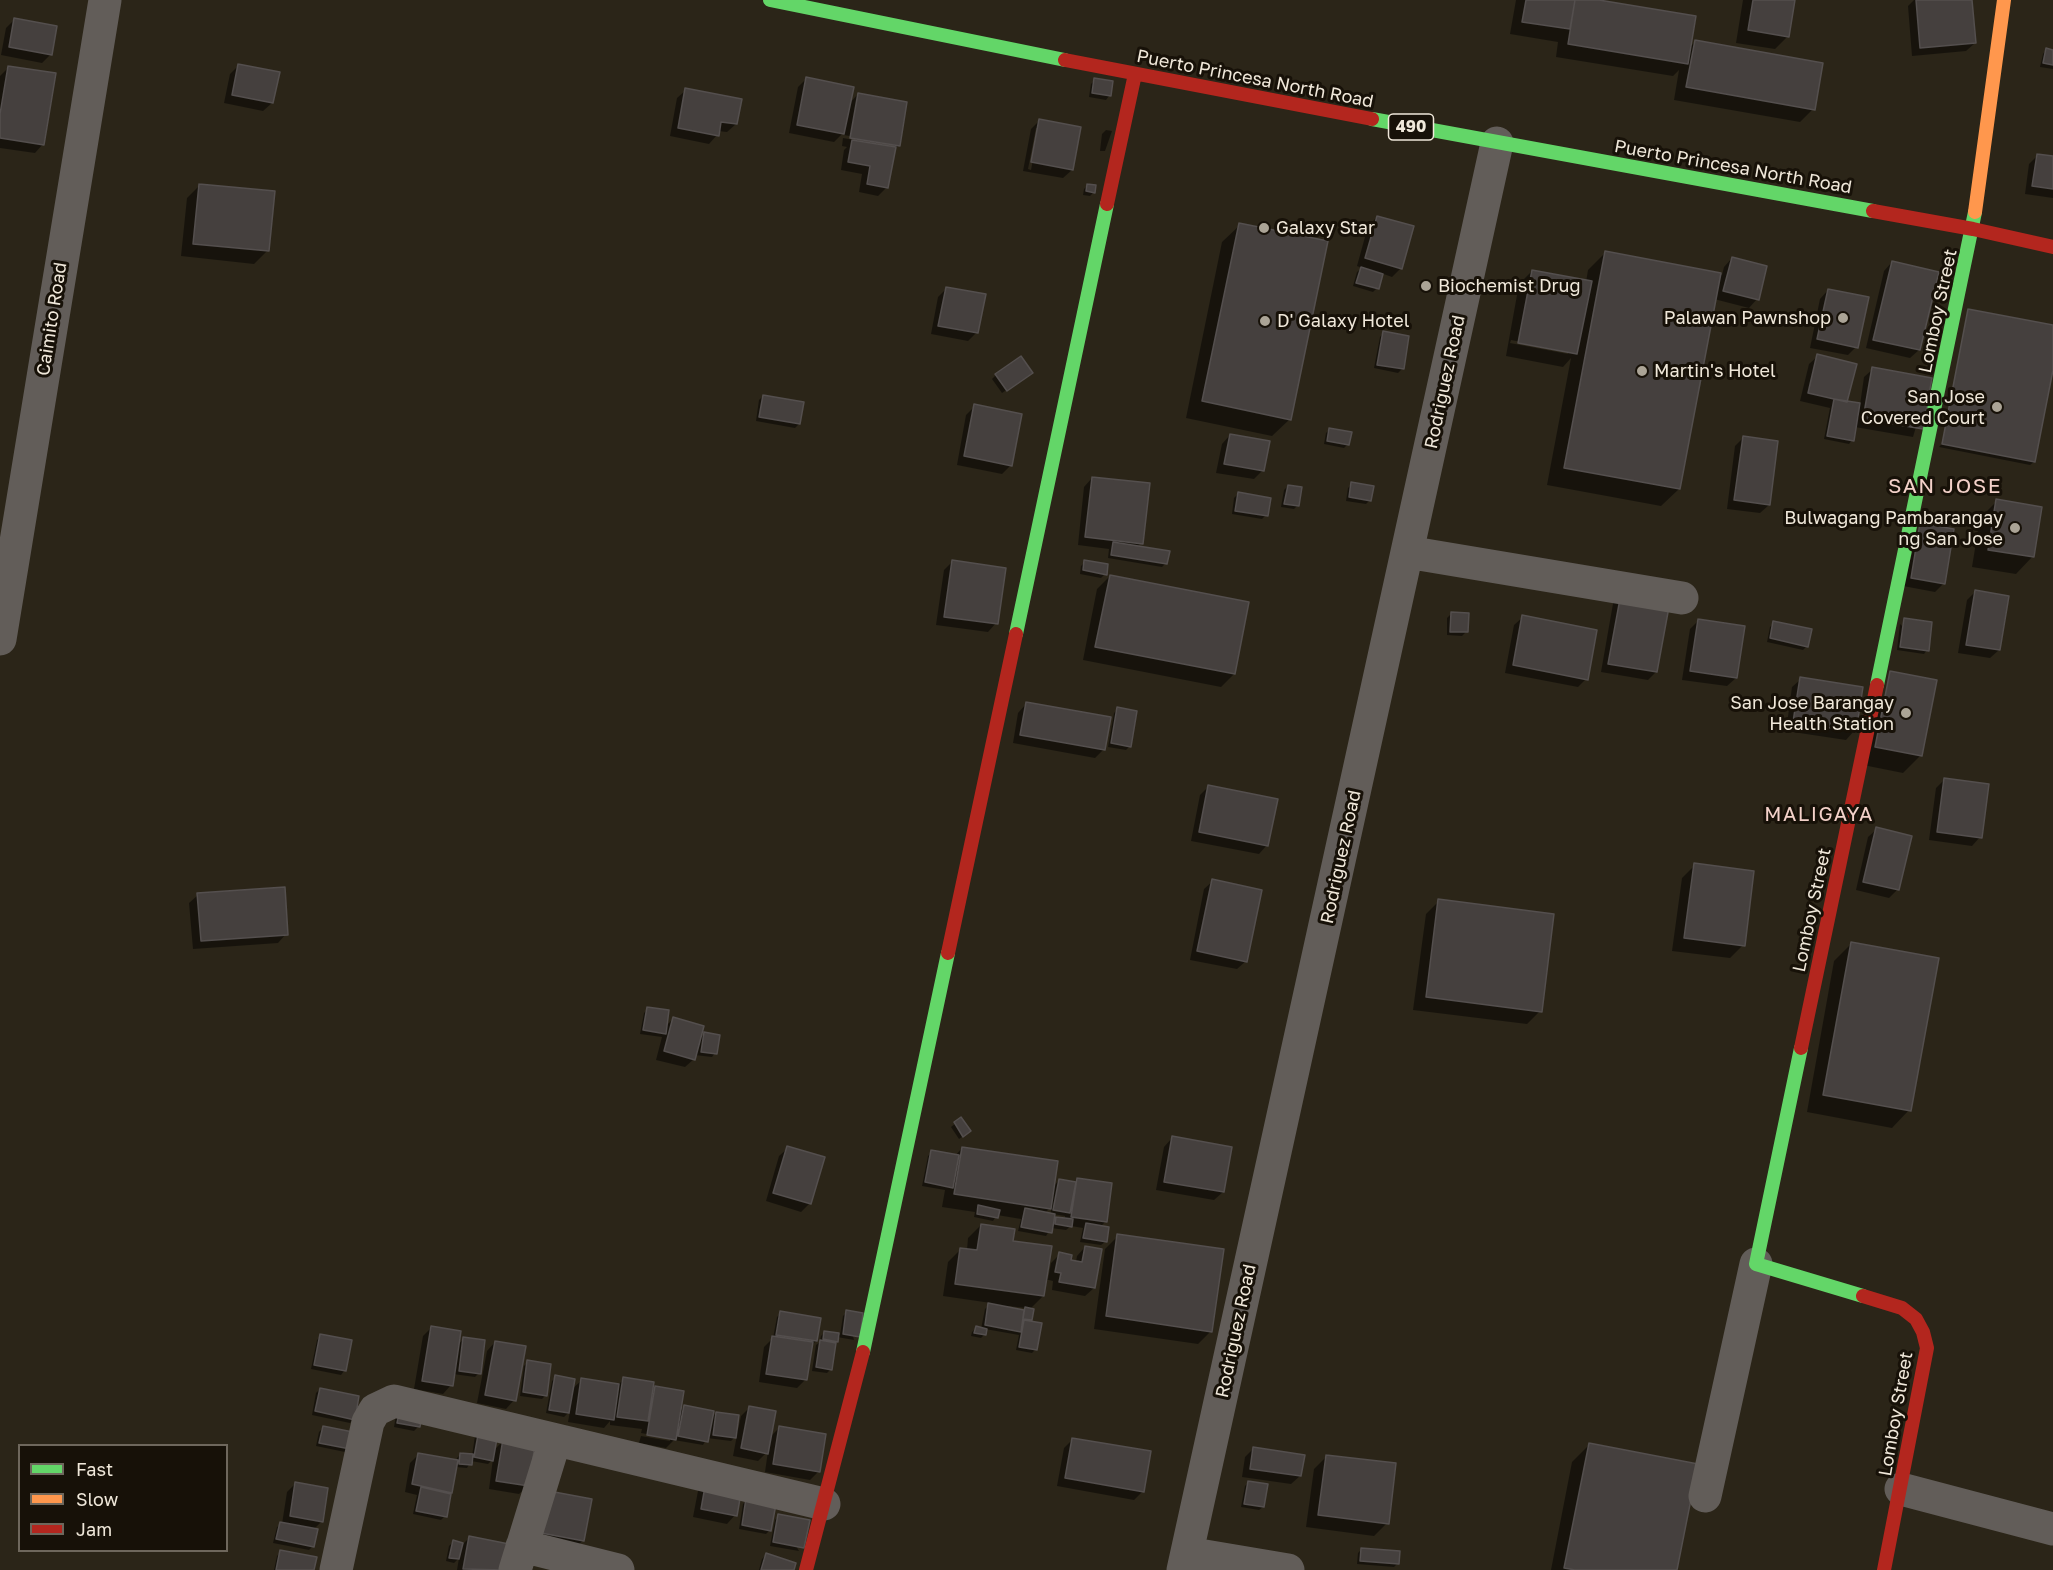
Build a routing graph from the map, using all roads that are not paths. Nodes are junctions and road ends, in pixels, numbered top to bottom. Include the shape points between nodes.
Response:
1 (105, 0) edge
2 (770, 0) edge
3 (2004, 0) edge
4 (1135, 74) junction
5 (1497, 143) junction
6 (1973, 229) junction
7 (2053, 247) edge
8 (1407, 552) junction
9 (1682, 598) dead end
10 (0, 639) edge
11 (1756, 1264) junction
12 (555, 1440) junction
13 (1901, 1489) junction
14 (1705, 1496) dead end
15 (824, 1504) junction
16 (2053, 1529) edge
17 (519, 1558) edge
18 (1185, 1562) edge
19 (336, 1570) edge
20 (618, 1570) edge
21 (806, 1570) edge
22 (1288, 1570) edge
23 (1884, 1570) edge

1 - 10 street, Caimito Road
2 - 4 street, Puerto Princesa North Road / 490
3 - 6 street, Lomboy Street
4 - 5 street, Puerto Princesa North Road / 490
4 - 15 street via 866,1340
5 - 6 street, Puerto Princesa North Road / 490
5 - 8 street, Rodriguez Road
6 - 7 street, Puerto Princesa North Road / 490
6 - 11 street, Lomboy Street
8 - 9 street
8 - 18 street, Rodriguez Road
11 - 13 street, Lomboy Street via 1902,1308 1916,1319 1927,1348
11 - 14 street
12 - 15 street
12 - 17 street
12 - 19 street via 394,1401 383,1405 368,1422
13 - 16 street
13 - 23 street, Lomboy Street
15 - 21 street
17 - 20 street
18 - 22 street

